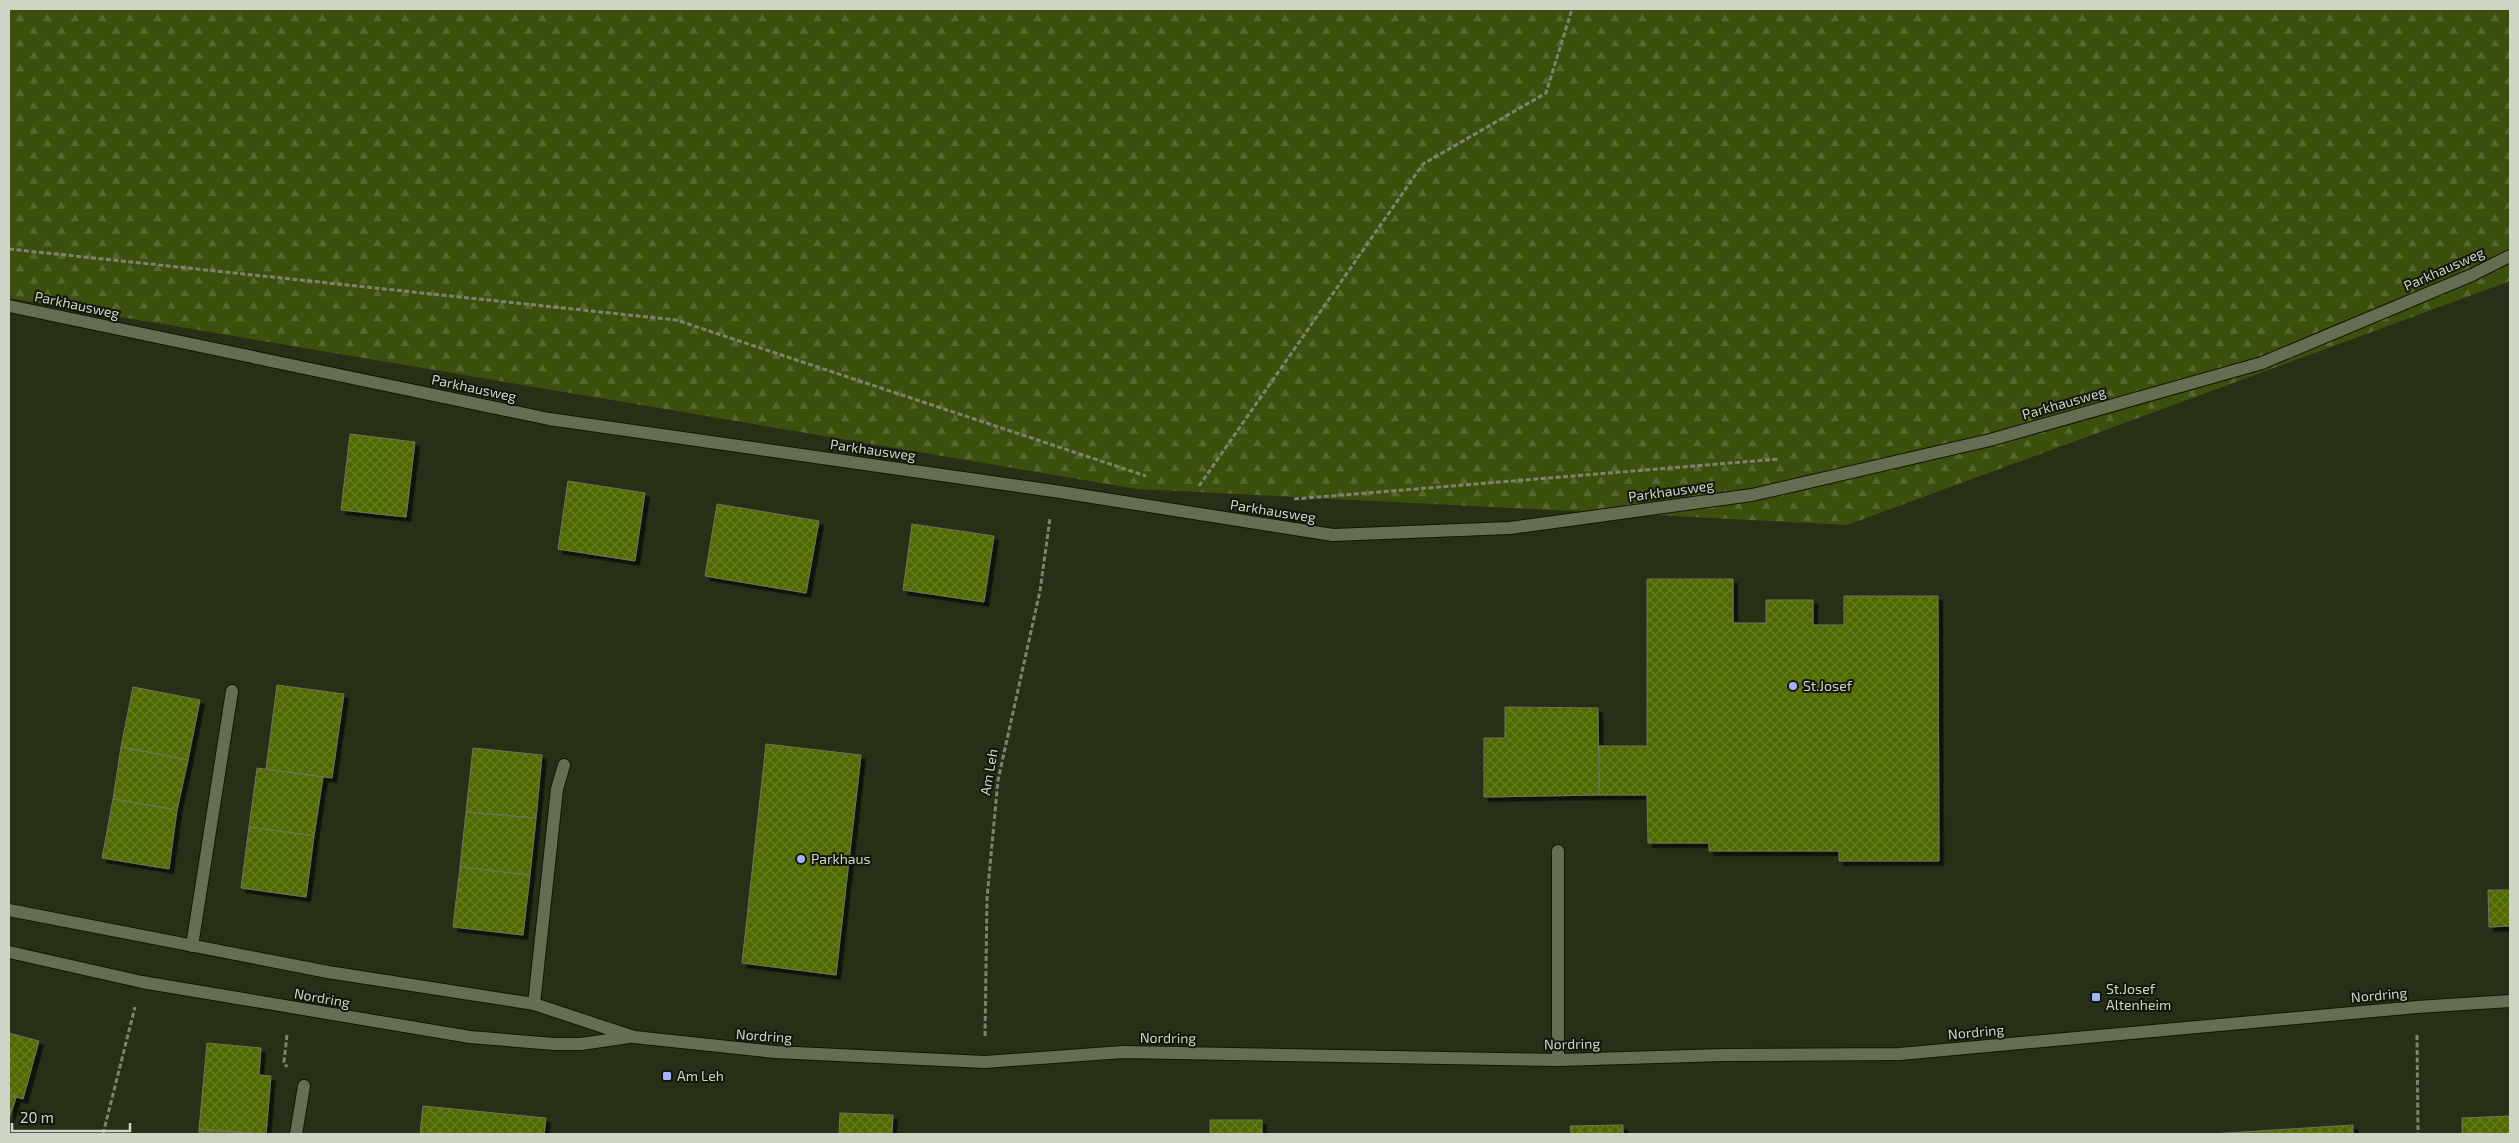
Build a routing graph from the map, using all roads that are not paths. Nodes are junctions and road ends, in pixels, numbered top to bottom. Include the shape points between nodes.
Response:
1 (2510, 256) edge
2 (9, 306) edge
3 (232, 691) dead end
4 (564, 765) dead end
5 (1558, 851) dead end
6 (9, 910) edge
7 (192, 946) junction
8 (9, 952) edge
9 (2510, 1001) edge
10 (534, 1004) junction
11 (634, 1037) junction
12 (1558, 1060) junction
13 (304, 1086) road end
14 (296, 1134) edge

1 - 2 street, Parkhausweg via 2262,363 1990,440 1752,494 1510,528 1333,535 1054,491 549,419
3 - 7 street
4 - 10 street via 557,790
5 - 12 street
6 - 7 street, Nordring
7 - 10 street, Nordring via 328,972
8 - 11 street, Nordring via 142,982 470,1037 581,1044
9 - 12 street, Nordring via 1900,1054
10 - 11 street, Nordring
11 - 12 street, Nordring via 775,1052 985,1062 1123,1052
13 - 14 street

